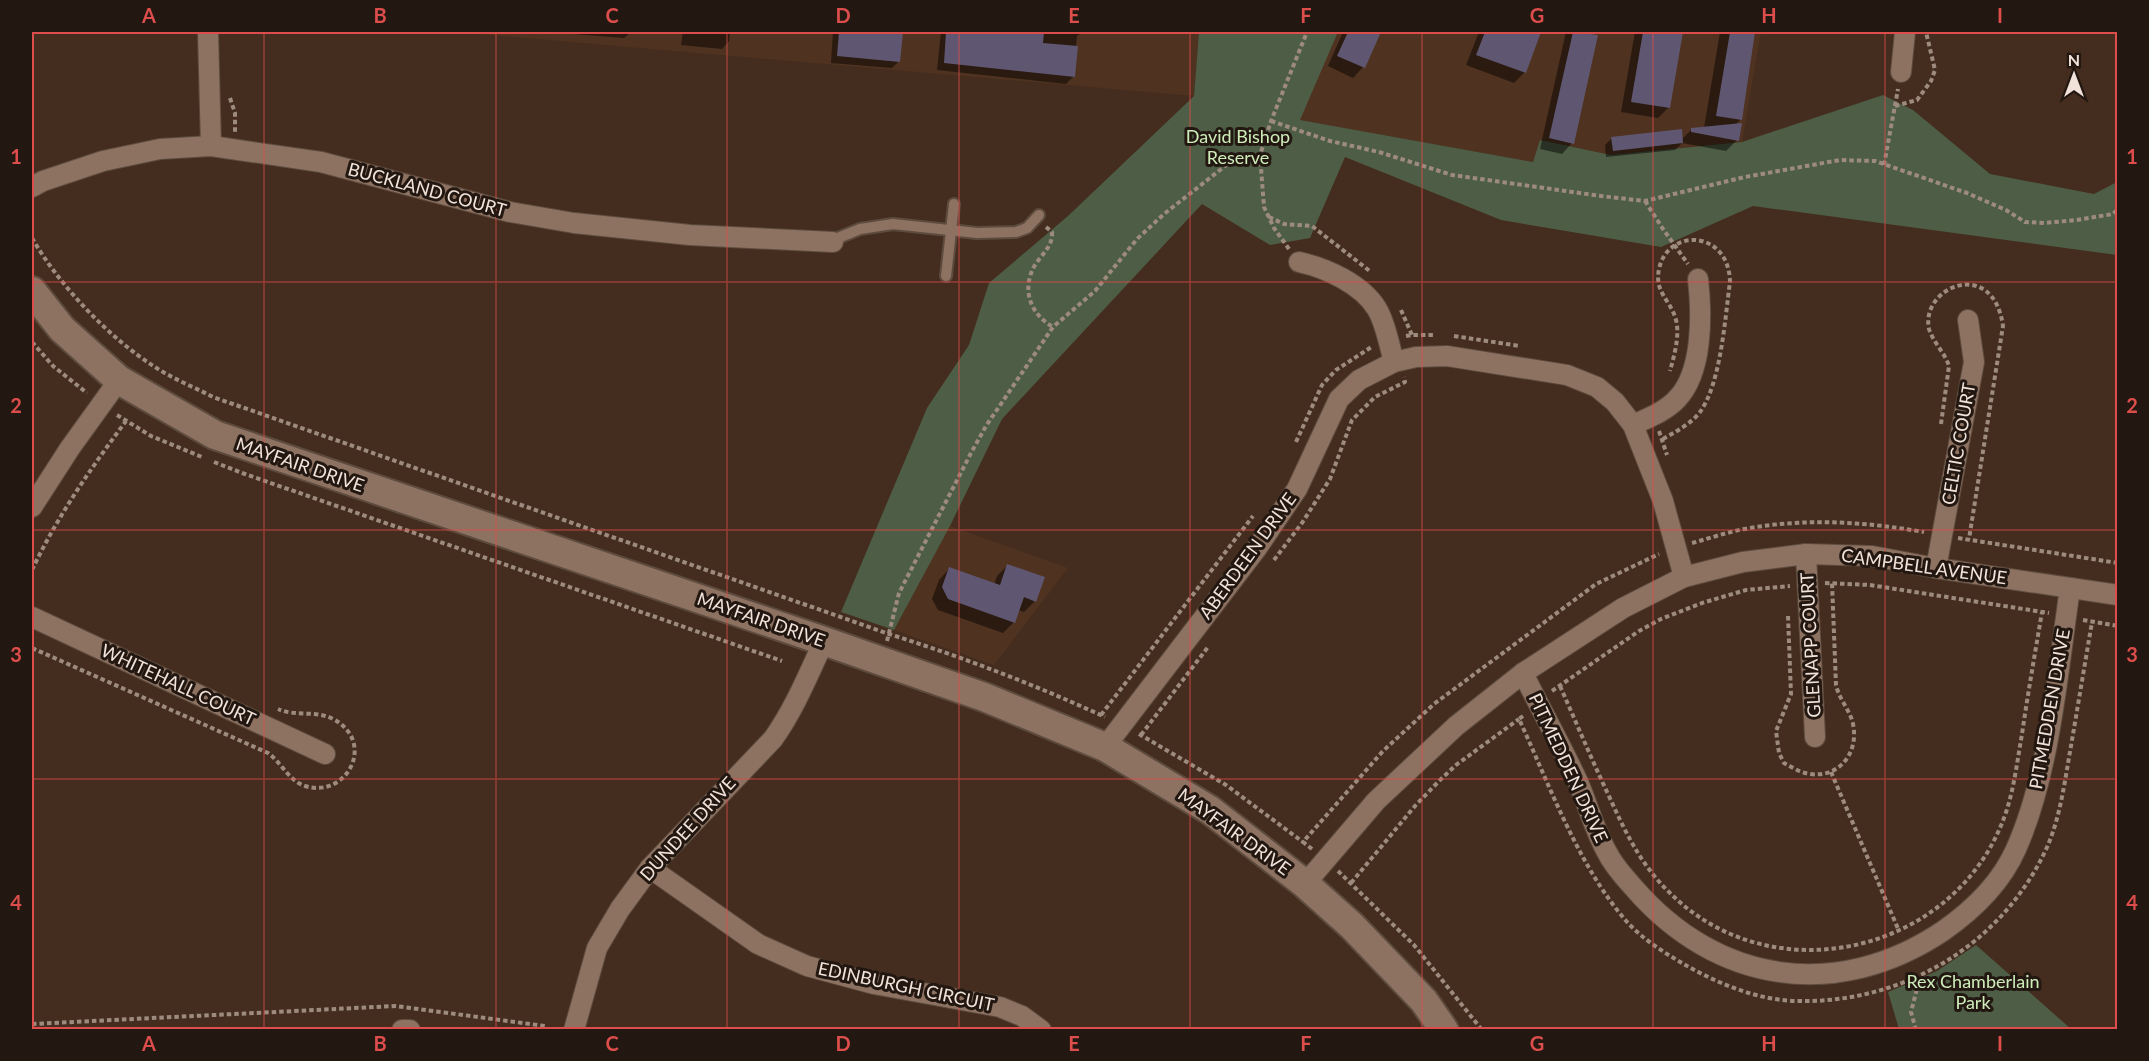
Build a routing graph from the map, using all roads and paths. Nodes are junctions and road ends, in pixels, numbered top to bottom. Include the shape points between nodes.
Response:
1 (208, 32) edge
2 (1307, 32) edge
3 (1905, 32) edge
4 (1926, 32) edge
5 (1901, 72) joint
6 (1895, 106) junction
7 (1271, 121) junction
8 (211, 146) junction
9 (1260, 155) junction
10 (1884, 165) junction
11 (32, 187) edge
12 (1645, 201) junction
13 (954, 204) dead end
14 (2118, 209) edge
15 (1038, 215) dead end
16 (1031, 224) junction
17 (951, 231) junction
18 (32, 238) edge
19 (831, 242) joint
20 (1299, 262) joint
21 (946, 276) dead end
22 (1698, 279) joint
23 (32, 291) edge
24 (1968, 320) dead end
25 (1053, 327) junction
26 (1388, 341) junction
27 (1522, 346) dead end
28 (1394, 362) junction
29 (119, 380) junction
30 (1652, 416) junction
31 (126, 421) dead end
32 (1633, 425) junction
33 (1291, 452) dead end
34 (1669, 462) dead end
35 (32, 507) edge
36 (1256, 513) dead end
37 (1942, 535) junction
38 (1676, 547) junction
39 (1806, 554) junction
40 (2118, 563) edge
41 (1936, 568) junction
42 (32, 570) edge
43 (1684, 577) junction
44 (1808, 583) junction
45 (2070, 588) junction
46 (2118, 595) edge
47 (2042, 612) junction
48 (2066, 616) junction
49 (32, 617) edge
50 (2092, 622) junction
51 (2118, 626) edge
52 (889, 634) junction
53 (824, 641) junction
54 (880, 661) junction
55 (1523, 674) junction
56 (1560, 686) junction
57 (1538, 703) junction
58 (1101, 716) dead end
59 (1519, 719) junction
60 (1815, 737) dead end
61 (1105, 747) junction
62 (325, 754) dead end
63 (1831, 772) dead end
64 (1325, 861) junction
65 (650, 868) junction
66 (1352, 883) junction
67 (1305, 884) junction
68 (1899, 931) junction
69 (1920, 977) junction
70 (32, 1024) edge
71 (545, 1026) dead end
72 (402, 1029) edge
73 (410, 1029) edge
74 (574, 1029) edge
75 (1041, 1029) edge
76 (1444, 1029) edge
77 (1482, 1029) edge
78 (1916, 1029) edge

1 - 8 street
2 - 7 path
3 - 5 street
4 - 6 path via 1935,69 1931,81 1917,100
5 - 6 path
6 - 10 path
7 - 9 path
7 - 12 path via 1452,175
8 - 11 street, BUCKLAND COURT via 160,149 103,161
8 - 19 street, BUCKLAND COURT via 321,162 510,212 574,223 690,235
9 - 20 path via 1264,207
9 - 25 path via 1234,159 1164,214 1137,239 1095,291
10 - 12 path via 1840,160
10 - 14 path via 1967,193 2025,222 2077,220 2113,214
12 - 22 path
13 - 17 lane
15 - 16 lane
16 - 17 lane, BUCKLAND COURT via 1012,232
16 - 25 path via 1050,228 1052,232 1048,249 1031,273 1028,291 1036,313
17 - 19 lane, BUCKLAND COURT via 893,224 860,229
17 - 21 lane
18 - 52 path via 71,293 118,340 155,367 213,397
20 - 26 street via 1338,275 1361,292 1376,308
22 - 30 street via 1701,319 1694,370 1676,401
23 - 29 street, MAYFAIR DRIVE via 62,329
24 - 37 street, CELTIC COURT via 1974,362
25 - 52 path via 986,426 966,463 899,593
26 - 27 path via 1412,335 1464,336
26 - 28 street
26 - 33 path via 1370,347 1336,370 1322,385
28 - 32 street, ABERDEEN DRIVE via 1447,356 1567,375 1597,387
28 - 61 street, ABERDEEN DRIVE via 1359,380 1338,399 1298,489
29 - 35 street
29 - 53 street, MAYFAIR DRIVE via 215,435
30 - 32 street
30 - 34 path
31 - 42 path via 72,498
32 - 38 street, ABERDEEN DRIVE via 1663,501
36 - 58 path
37 - 38 path via 1878,524 1821,521 1748,528
37 - 40 path
37 - 41 street, CELTIC COURT
38 - 43 street, ABERDEEN DRIVE
38 - 64 path via 1596,584 1434,704 1383,751 1303,842
39 - 41 street, CAMPBELL AVENUE via 1872,556
39 - 43 street, CAMPBELL AVENUE via 1743,562
39 - 44 street, GLENAPP COURT
41 - 45 street, CAMPBELL AVENUE
43 - 55 street, CAMPBELL AVENUE via 1623,608
44 - 47 path via 1870,585
44 - 56 path via 1746,590 1661,619
44 - 60 street, GLENAPP COURT
45 - 46 street, CAMPBELL AVENUE
45 - 48 street, PITMEDDEN DRIVE
47 - 48 path
47 - 68 path via 2013,789 2004,819 1980,863 1963,884 1926,916
48 - 50 path
48 - 57 street, PITMEDDEN DRIVE via 2035,796 2004,868 1986,895 1917,948 1837,972 1802,975 1744,965 1689,938 1659,916 1608,854
49 - 62 street, WHITEHALL COURT
50 - 51 path
50 - 69 path via 2061,802 2048,844 2024,888 1997,922 1964,950
52 - 54 path
53 - 54 street, MAYFAIR DRIVE
53 - 65 street, DUNDEE DRIVE via 789,717 773,739
54 - 61 street, MAYFAIR DRIVE via 984,697
55 - 57 street, PITMEDDEN DRIVE
55 - 64 street, CAMPBELL AVENUE via 1456,726 1376,801
56 - 57 path
56 - 68 path via 1626,836 1654,877 1697,915 1751,941 1797,950 1856,945
57 - 59 path
59 - 66 path via 1439,781
59 - 69 path via 1590,871 1629,924 1671,957 1727,986 1795,1001 1880,991
61 - 67 street, MAYFAIR DRIVE via 1210,810
63 - 68 path
64 - 66 path
64 - 67 street, CAMPBELL AVENUE
65 - 74 street, DUNDEE DRIVE via 597,948
65 - 75 street, EDINBURGH CIRCUIT via 758,944 807,966 874,984 1000,1007
66 - 77 path via 1414,945
67 - 76 street, MAYFAIR DRIVE via 1352,926 1416,993
69 - 78 path via 1911,1012
70 - 71 path via 396,1006
72 - 73 street

